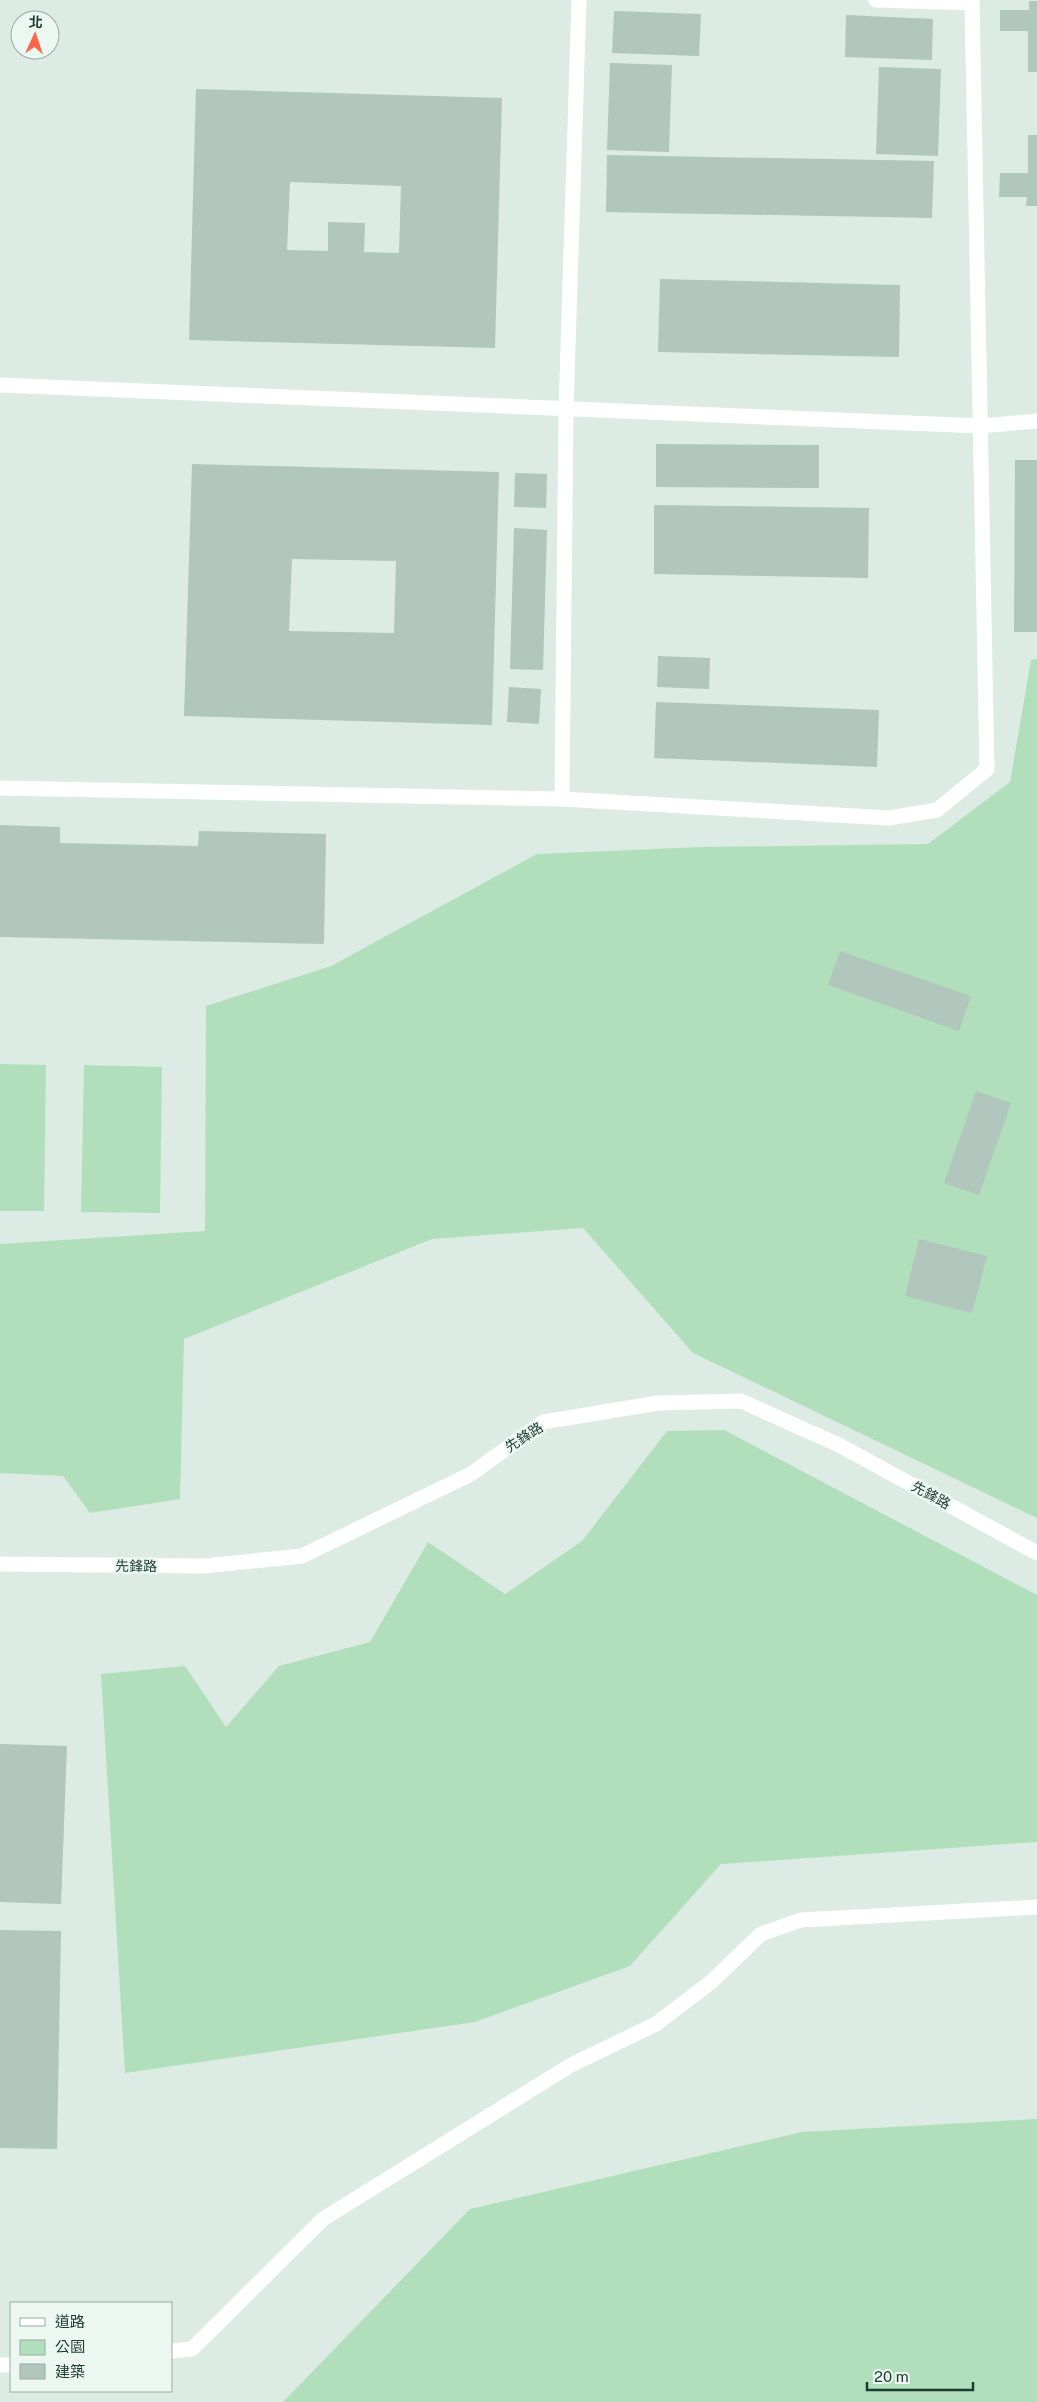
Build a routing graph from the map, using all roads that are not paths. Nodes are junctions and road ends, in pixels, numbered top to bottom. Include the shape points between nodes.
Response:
1 (579, 0) edge
2 (876, 0) edge
3 (972, 2) edge
4 (0, 386) edge
5 (566, 410) junction
6 (1037, 421) edge
7 (980, 426) junction
8 (0, 788) edge
9 (562, 799) junction
10 (1037, 1553) edge
11 (0, 1564) edge
12 (1037, 1906) edge
13 (172, 2351) edge

1 - 5 street
2 - 3 street
3 - 7 street
4 - 5 street
5 - 7 street
5 - 9 street
6 - 7 street
7 - 9 street via 987,769 937,810 889,818
8 - 9 street
10 - 11 street, 先鋒路 via 839,1445 740,1401 658,1403 543,1422 471,1474 302,1556 204,1566
12 - 13 street via 801,1920 761,1934 711,1982 656,2024 571,2065 323,2219 192,2349

